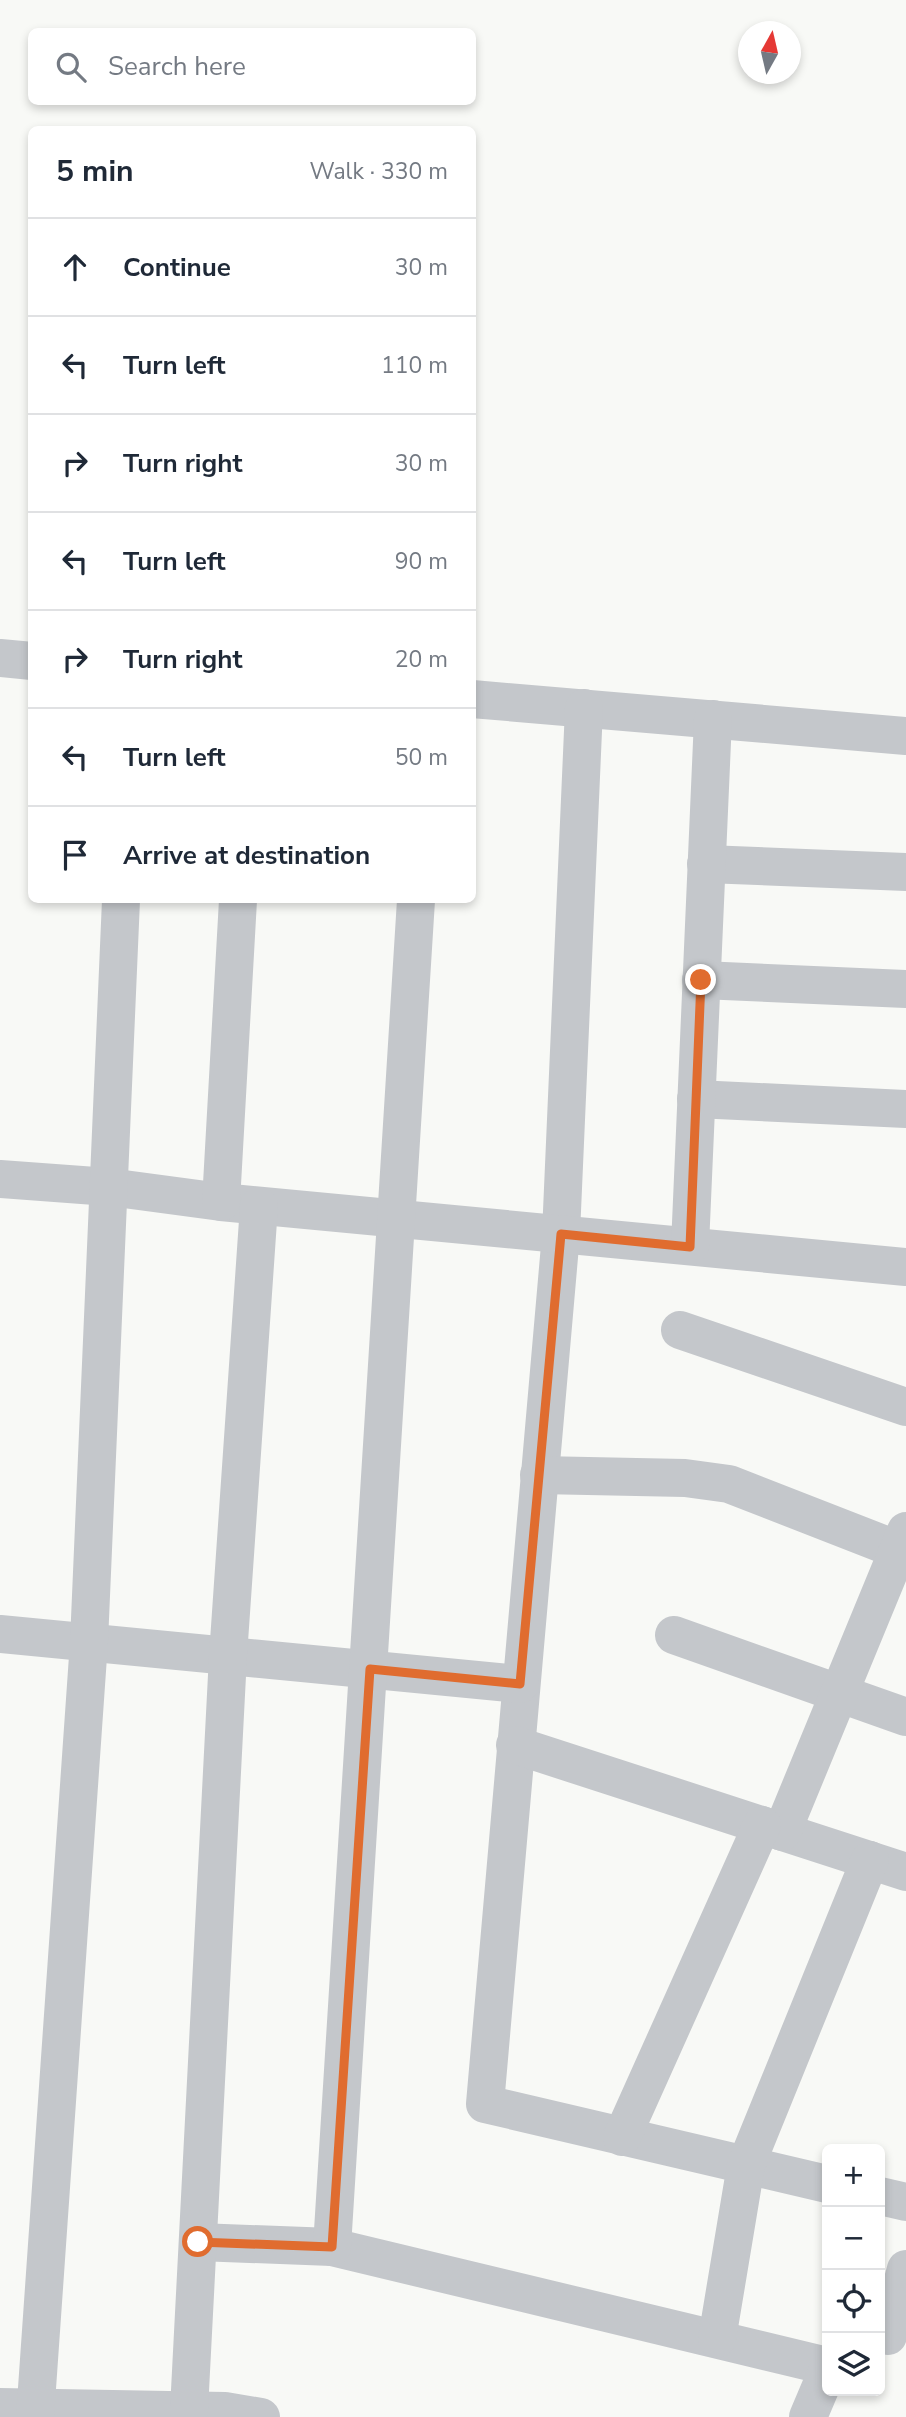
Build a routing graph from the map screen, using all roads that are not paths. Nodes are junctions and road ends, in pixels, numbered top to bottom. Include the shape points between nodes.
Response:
1 (0, 658) edge
2 (28, 661) edge
3 (476, 699) edge
4 (584, 708) junction
5 (713, 719) junction
6 (906, 736) edge
7 (706, 864) junction
8 (906, 872) edge
9 (121, 903) edge
10 (238, 903) edge
11 (416, 903) edge
12 (701, 980) junction
13 (906, 989) edge
14 (696, 1099) junction
15 (906, 1108) edge
16 (0, 1180) edge
17 (109, 1187) junction
18 (221, 1202) junction
19 (259, 1206) junction
20 (397, 1219) junction
21 (561, 1234) junction
22 (690, 1247) junction
23 (906, 1267) edge
24 (680, 1330) dead end
25 (906, 1407) edge
26 (539, 1475) junction
27 (903, 1545) edge
28 (0, 1634) edge
29 (674, 1636) dead end
30 (89, 1642) junction
31 (228, 1656) junction
32 (370, 1669) junction
33 (520, 1684) junction
34 (839, 1693) junction
35 (906, 1717) edge
36 (515, 1745) junction
37 (772, 1828) junction
38 (870, 1860) junction
39 (906, 1872) edge
40 (622, 2137) junction
41 (746, 2165) junction
42 (822, 2183) edge
43 (885, 2197) edge
44 (906, 2202) edge
45 (198, 2242) junction
46 (332, 2247) junction
47 (906, 2269) edge
48 (888, 2336) dead end
49 (717, 2339) junction
50 (822, 2365) edge
51 (822, 2383) edge
52 (23, 2411) edge
53 (225, 2414) edge
54 (807, 2417) edge

1 - 2 street
3 - 4 street
4 - 5 street
4 - 21 street
5 - 6 street
5 - 7 street
7 - 8 street
7 - 12 street
9 - 17 street
10 - 18 street
11 - 20 street
12 - 13 street
12 - 14 street
14 - 15 street
14 - 22 street
16 - 17 street
17 - 18 street
17 - 30 street
18 - 19 street
19 - 20 street
19 - 31 street
20 - 21 street
20 - 32 street
21 - 22 street
21 - 26 street
22 - 23 street
24 - 25 street
26 - 27 street via 685,1478 729,1484
26 - 33 street
27 - 34 street
28 - 30 street
29 - 34 street
30 - 31 street
30 - 52 street
31 - 32 street
31 - 45 street
32 - 33 street
32 - 46 street
33 - 36 street
34 - 35 street
34 - 37 street
36 - 37 street
36 - 40 street via 485,2104
37 - 38 street
37 - 40 street
38 - 39 street
38 - 41 street
40 - 41 street
41 - 42 street
41 - 49 street
43 - 44 street
45 - 46 street
45 - 53 street
46 - 49 street
47 - 48 street
49 - 50 street
51 - 54 street
52 - 53 street

